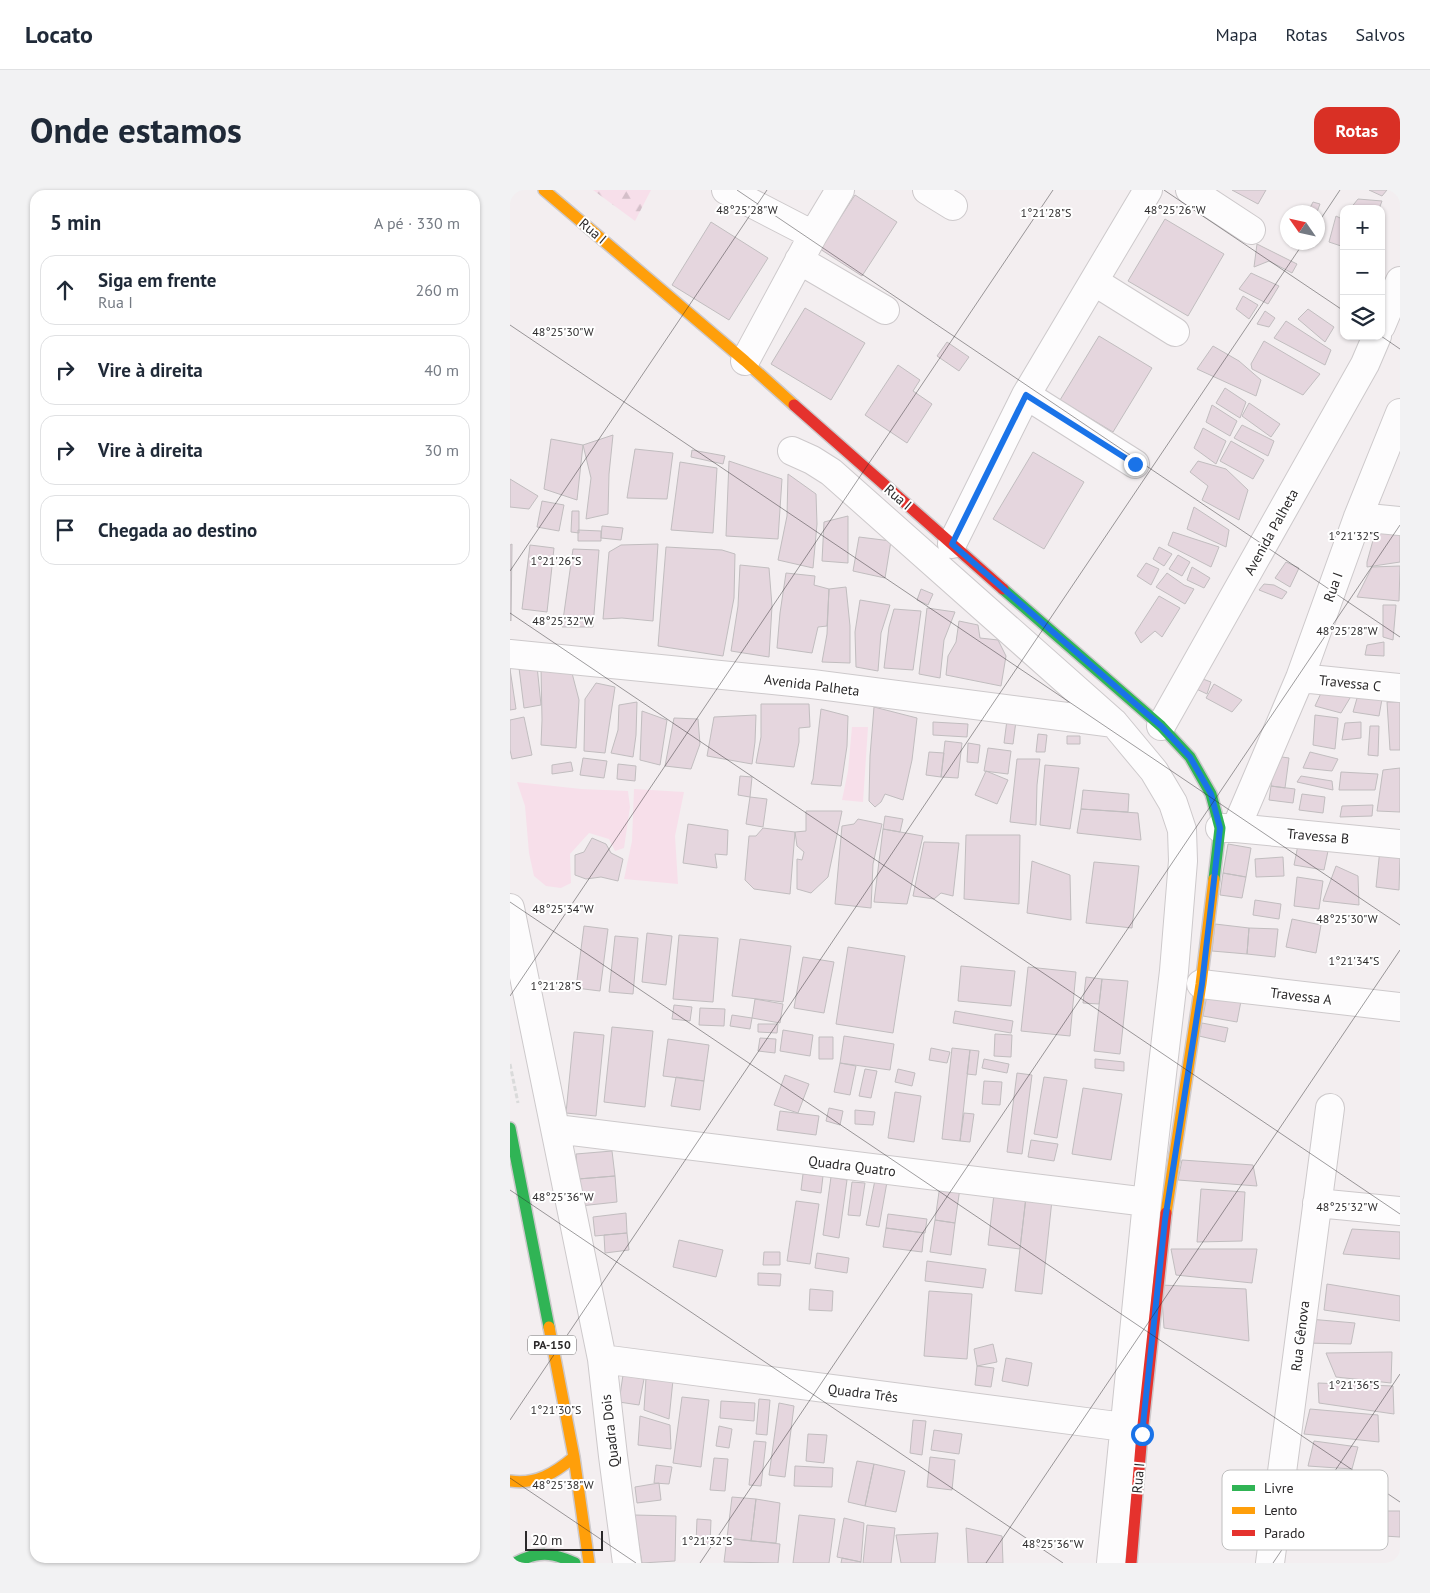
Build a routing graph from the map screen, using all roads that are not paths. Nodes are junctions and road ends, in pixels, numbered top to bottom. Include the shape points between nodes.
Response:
1 (544, 190) edge
2 (726, 190) edge
3 (840, 190) edge
4 (927, 190) edge
5 (1148, 190) edge
6 (1190, 190) edge
7 (953, 206) dead end
8 (1252, 230) dead end
9 (813, 235) junction
10 (799, 260) junction
11 (1400, 281) edge
12 (1094, 282) junction
13 (885, 310) dead end
14 (1385, 317) edge
15 (1175, 332) dead end
16 (1375, 340) edge
17 (745, 361) junction
18 (1026, 395) junction
19 (1400, 413) edge
20 (792, 452) dead end
21 (1135, 464) dead end
22 (1358, 516) junction
23 (1400, 521) edge
24 (952, 544) junction
25 (510, 654) edge
26 (1300, 678) junction
27 (1400, 688) edge
28 (1114, 724) junction
29 (1161, 726) junction
30 (1228, 828) junction
31 (1400, 844) edge
32 (510, 908) edge
33 (1202, 984) junction
34 (1400, 1007) edge
35 (1330, 1108) dead end
36 (510, 1128) edge
37 (556, 1129) junction
38 (1147, 1202) junction
39 (1317, 1203) junction
40 (1400, 1211) edge
41 (602, 1359) junction
42 (1124, 1427) junction
43 (574, 1457) junction
44 (1282, 1470) edge
45 (510, 1481) edge
46 (1272, 1550) edge
47 (515, 1563) edge
48 (575, 1563) edge
49 (589, 1563) edge
50 (627, 1563) edge
51 (1111, 1563) edge
52 (1131, 1563) edge
53 (1270, 1563) edge

1 - 17 street, Rua I
2 - 9 street
3 - 9 street
4 - 7 street
5 - 12 street
6 - 8 street
9 - 10 street
10 - 13 street
10 - 17 street
11 - 14 street
12 - 15 street
12 - 18 street
16 - 29 street, Avenida Palheta via 1366,364
17 - 24 street, Rua I
18 - 21 street
18 - 24 street
19 - 22 street, Rua I
20 - 28 street via 831,472
22 - 23 street
22 - 26 street, Rua I
24 - 29 street, Rua I
25 - 28 street, Avenida Palheta via 812,684
26 - 27 street, Travessa C
26 - 30 street, Rua I
28 - 38 street via 1154,771 1173,803 1182,830 1174,971
29 - 30 street, Rua I via 1190,757
30 - 31 street, Travessa B
30 - 33 street, Rua I
32 - 37 street, Quadra Dois
33 - 34 street, Travessa A
33 - 52 street, Rua I via 1165,1220
35 - 39 street, Rua Gênova
36 - 43 street, PA-150
37 - 38 street, Quadra Quatro
37 - 41 street, Quadra Dois
38 - 42 street
39 - 40 street
39 - 44 street, Rua Gênova
41 - 42 street, Quadra Três
41 - 50 street, Quadra Dois
42 - 51 street
43 - 45 street via 555,1473 537,1481
43 - 49 street, PA-150
46 - 53 street, Rua Gênova
47 - 48 street via 526,1556 543,1553 559,1555

